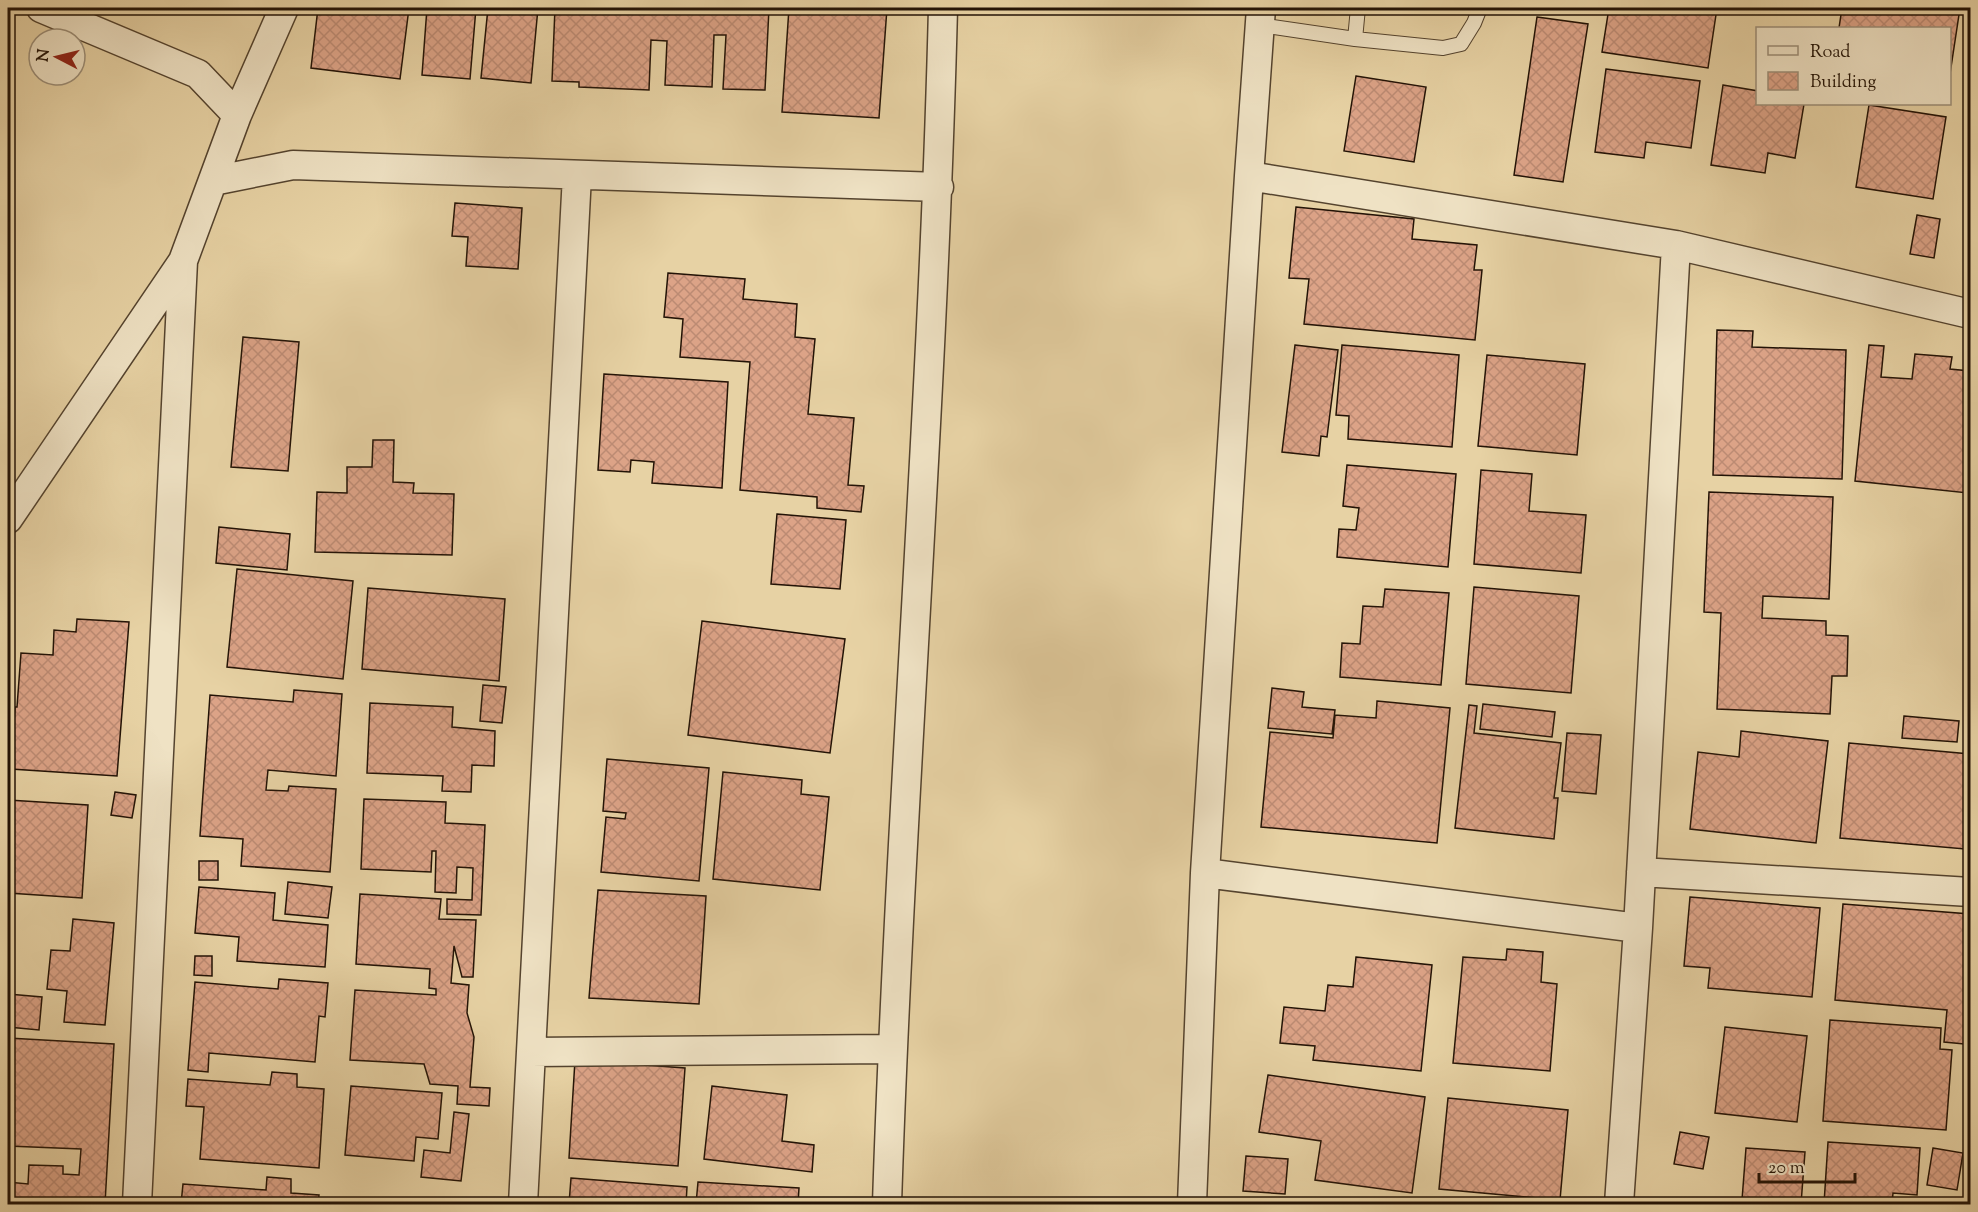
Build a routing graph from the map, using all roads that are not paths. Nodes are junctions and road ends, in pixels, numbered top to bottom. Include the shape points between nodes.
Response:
1 (41, 8) edge
2 (284, 8) edge
3 (943, 8) edge
4 (1358, 8) edge
5 (1480, 8) edge
6 (1261, 16) edge
7 (1355, 39) junction
8 (237, 115) junction
9 (578, 175) junction
10 (1249, 176) junction
11 (213, 181) junction
12 (939, 187) junction
13 (1676, 245) junction
14 (183, 261) junction
15 (1971, 314) edge
16 (8, 519) edge
17 (1641, 872) junction
18 (1205, 873) junction
19 (1971, 892) edge
20 (1638, 928) junction
21 (892, 1050) junction
22 (531, 1052) junction
23 (137, 1204) edge
24 (523, 1204) edge
25 (886, 1204) edge
26 (1192, 1204) edge
27 (1619, 1204) edge

1 - 8 street via 198,74
2 - 8 street
3 - 12 street
4 - 7 lane
5 - 7 lane via 1461,44 1443,48
6 - 7 lane
6 - 10 street
8 - 11 street
9 - 11 street via 294,165
9 - 12 street
9 - 22 street
10 - 13 street
10 - 18 street
11 - 14 street
12 - 21 street
13 - 15 street
13 - 17 street
14 - 16 street
14 - 23 street
17 - 19 street
17 - 20 street
18 - 20 street
18 - 26 street
20 - 27 street
21 - 22 street
21 - 25 street
22 - 24 street

